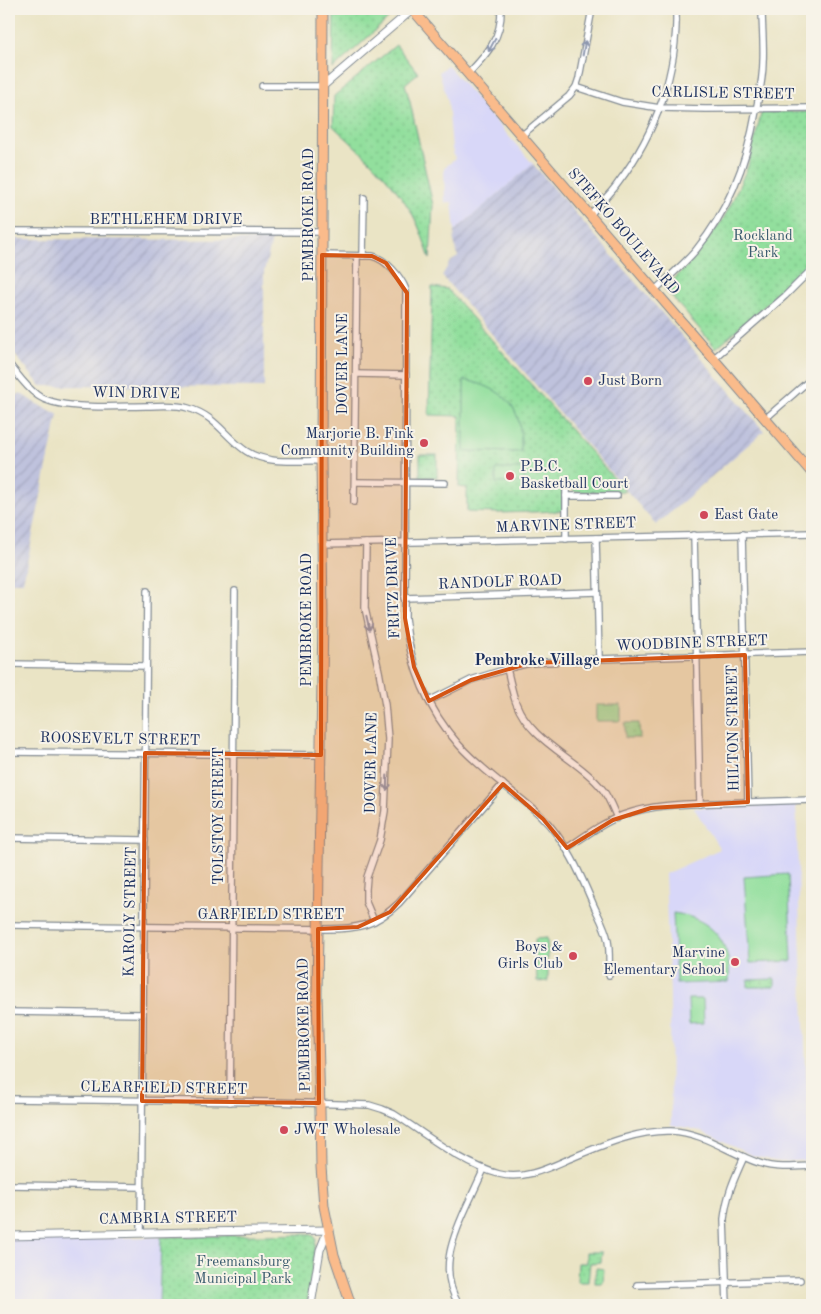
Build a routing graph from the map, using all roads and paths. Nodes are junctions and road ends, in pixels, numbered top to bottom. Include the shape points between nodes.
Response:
1 (323, 9) edge
2 (412, 9) edge
3 (501, 9) edge
4 (592, 9) edge
5 (676, 9) edge
6 (762, 9) edge
7 (468, 74) junction
8 (262, 86) dead end
9 (323, 86) junction
10 (576, 87) junction
11 (660, 108) junction
12 (757, 108) junction
13 (812, 108) edge
14 (521, 136) junction
15 (364, 198) dead end
16 (590, 215) junction
17 (9, 231) edge
18 (322, 232) junction
19 (322, 255) junction
20 (360, 256) junction
21 (812, 269) edge
22 (655, 290) junction
23 (713, 359) junction
24 (9, 364) edge
25 (356, 374) junction
26 (406, 375) junction
27 (812, 378) edge
28 (765, 419) junction
29 (321, 460) junction
30 (812, 473) edge
31 (354, 482) junction
32 (406, 483) junction
33 (445, 483) dead end
34 (566, 487) dead end
35 (566, 496) junction
36 (616, 496) dead end
37 (354, 502) dead end
38 (812, 533) edge
39 (742, 534) junction
40 (694, 536) junction
41 (596, 538) junction
42 (566, 539) junction
43 (404, 542) junction
44 (366, 543) junction
45 (321, 544) junction
46 (147, 591) dead end
47 (235, 591) dead end
48 (597, 592) junction
49 (404, 598) junction
50 (812, 652) edge
51 (745, 655) junction
52 (697, 656) junction
53 (599, 659) junction
54 (9, 664) edge
55 (146, 666) junction
56 (508, 669) junction
57 (429, 701) junction
58 (9, 752) edge
59 (145, 753) junction
60 (232, 753) junction
61 (321, 755) junction
62 (503, 784) junction
63 (812, 800) edge
64 (748, 802) junction
65 (700, 804) junction
66 (617, 818) junction
67 (9, 838) edge
68 (145, 840) junction
69 (567, 848) junction
70 (374, 921) junction
71 (9, 925) edge
72 (143, 926) junction
73 (231, 927) junction
74 (318, 928) junction
75 (610, 975) dead end
76 (9, 1012) edge
77 (143, 1014) junction
78 (9, 1099) edge
79 (142, 1101) junction
80 (230, 1102) junction
81 (319, 1103) junction
82 (744, 1157) junction
83 (812, 1166) edge
84 (484, 1169) junction
85 (9, 1186) edge
86 (141, 1187) junction
87 (328, 1230) junction
88 (141, 1233) junction
89 (9, 1236) edge
90 (800, 1280) dead end
91 (726, 1282) junction
92 (637, 1284) dead end
93 (311, 1305) edge
94 (351, 1305) edge
95 (459, 1305) edge
96 (727, 1305) edge

1 - 9 main road, PEMBROKE ROAD
2 - 7 main road, STEFKO BOULEVARD
2 - 9 street
3 -> 7 street via 494,44
10 -> 4 street
5 - 11 street via 673,62
6 - 12 street via 764,62
7 - 14 main road, STEFKO BOULEVARD
8 - 9 street
9 - 18 main road, PEMBROKE ROAD
10 - 11 street, CARLISLE STREET via 622,102
10 - 14 street
11 - 12 street, CARLISLE STREET
11 - 16 street via 634,160
12 - 13 street, CARLISLE STREET
12 - 22 street via 744,164 722,211 695,251
14 - 16 main road, STEFKO BOULEVARD
15 - 20 street, DOVER LANE
16 - 22 main road, STEFKO BOULEVARD
17 - 18 street, BETHLEHEM DRIVE
18 - 19 main road, PEMBROKE ROAD
19 - 20 street, FRITZ DRIVE
19 - 29 main road, PEMBROKE ROAD
20 - 25 street, DOVER LANE
20 - 26 street, FRITZ DRIVE via 383,260 405,287
21 - 23 street
22 - 23 main road, STEFKO BOULEVARD
23 - 28 main road, STEFKO BOULEVARD
24 - 29 street, WIN DRIVE via 27,386 48,402 96,406 182,406 209,417 240,446 258,457
25 - 26 street
25 - 31 street, DOVER LANE
26 - 32 street, FRITZ DRIVE
27 - 28 street
28 - 30 main road, STEFKO BOULEVARD
29 - 45 main road, PEMBROKE ROAD
31 - 32 street
31 - 37 street, DOVER LANE
32 - 33 street
32 - 43 street, FRITZ DRIVE
34 - 35 street
35 - 36 street
35 - 42 street
38 - 39 street, MARVINE STREET
39 - 40 street, MARVINE STREET
39 - 51 street, HILTON STREET
40 - 41 street, MARVINE STREET
40 - 52 street
41 - 42 street, MARVINE STREET
41 - 48 street
42 - 43 street, MARVINE STREET
43 - 44 street, MARVINE STREET
43 - 49 street, FRITZ DRIVE
44 - 45 street, MARVINE STREET
44 -> 70 street, DOVER LANE via 366,613 384,697 388,739 384,823 366,889 366,902
45 - 61 main road, PEMBROKE ROAD
46 - 55 street, KAROLY STREET
47 - 60 street, TOLSTOY STREET
48 - 49 street, RANDOLF ROAD
48 - 53 street
49 - 57 street, FRITZ DRIVE via 409,647
50 - 51 street, WOODBINE STREET
51 - 52 street, WOODBINE STREET
51 - 64 street, HILTON STREET
52 - 53 street, WOODBINE STREET
52 - 65 street
53 - 56 street, WOODBINE STREET via 530,663
54 - 55 street
55 - 59 street, KAROLY STREET
56 - 57 street, WOODBINE STREET via 471,680
56 - 66 street via 516,702 526,720 541,737 599,786
57 - 62 street, FRITZ DRIVE via 460,746
58 - 59 street, ROOSEVELT STREET
59 - 60 street, ROOSEVELT STREET
59 - 68 street, KAROLY STREET
60 - 61 street, ROOSEVELT STREET
60 - 73 street, TOLSTOY STREET
61 - 74 main road, PEMBROKE ROAD
62 - 69 street, FRITZ DRIVE via 543,819
62 - 70 street, GARFIELD STREET via 403,899
63 - 64 street
64 - 65 street
65 - 66 street via 660,806
66 - 69 street
67 - 68 street
68 - 72 street, KAROLY STREET
69 - 75 street, FRITZ DRIVE via 606,932
70 - 74 street, GARFIELD STREET via 351,928
71 - 72 street, GARFIELD STREET
72 - 73 street, GARFIELD STREET
72 - 77 street, KAROLY STREET
73 - 74 street, GARFIELD STREET
73 - 80 street, TOLSTOY STREET
74 - 81 main road, PEMBROKE ROAD
76 - 77 street
77 - 79 street, KAROLY STREET
78 - 79 street, CLEARFIELD STREET
79 - 80 street, CLEARFIELD STREET
79 - 86 street, KAROLY STREET
80 - 81 street, CLEARFIELD STREET
81 - 84 street, CLEARFIELD STREET via 382,1109
81 - 87 main road, PEMBROKE ROAD via 322,1190
82 - 83 street, CLEARFIELD STREET via 777,1167
82 - 84 street, CLEARFIELD STREET via 697,1136 661,1131 627,1137 528,1174 502,1175
82 - 91 street via 725,1208
84 - 95 street via 458,1225 450,1252 450,1283
85 - 86 street
86 - 88 street, KAROLY STREET
87 - 88 street, CAMBRIA STREET
87 - 93 street via 320,1250
87 - 94 main road, PEMBROKE ROAD
88 - 89 street, CAMBRIA STREET
90 - 91 street
91 - 92 street
91 - 96 street

